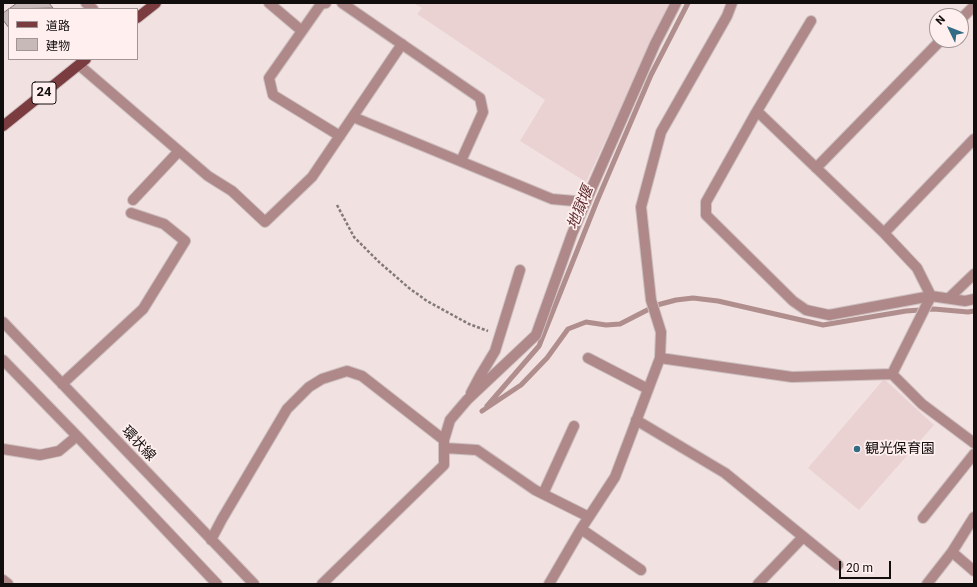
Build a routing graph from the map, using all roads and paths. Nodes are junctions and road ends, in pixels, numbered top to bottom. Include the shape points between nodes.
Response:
1 (156, 3) edge
2 (269, 3) edge
3 (326, 3) edge
4 (342, 3) edge
5 (676, 3) edge
6 (732, 3) edge
7 (138, 17) edge
8 (811, 21) dead end
9 (302, 31) junction
10 (402, 44) junction
11 (933, 48) edge
12 (82, 62) edge
13 (757, 111) junction
14 (353, 117) junction
15 (3, 126) edge
16 (340, 136) junction
17 (974, 139) edge
18 (179, 151) junction
19 (461, 162) junction
20 (816, 168) junction
21 (133, 200) dead end
22 (586, 202) junction
23 (337, 205) dead end
24 (131, 213) dead end
25 (884, 233) junction
26 (520, 270) dead end
27 (974, 274) edge
28 (931, 296) junction
29 (949, 298) junction
30 (974, 299) edge
31 (3, 322) edge
32 (499, 336) junction
33 (588, 358) dead end
34 (660, 358) junction
35 (3, 360) edge
36 (892, 374) junction
37 (62, 384) junction
38 (648, 389) junction
39 (467, 400) junction
40 (636, 420) junction
41 (574, 426) dead end
42 (77, 436) junction
43 (974, 443) edge
44 (444, 444) junction
45 (3, 449) edge
46 (974, 454) edge
47 (543, 494) junction
48 (589, 517) junction
49 (974, 517) edge
50 (923, 518) dead end
51 (581, 529) junction
52 (803, 537) junction
53 (211, 540) junction
54 (952, 552) junction
55 (838, 565) dead end
56 (641, 570) dead end
57 (974, 571) edge
58 (3, 580) edge
59 (8, 584) edge
60 (217, 584) edge
61 (254, 584) edge
62 (322, 584) edge
63 (550, 584) edge
64 (758, 584) edge
65 (927, 584) edge

1 - 7 main road
2 - 9 street
3 - 9 street via 321,4
4 - 10 street
5 - 22 street via 655,44
6 - 34 street via 661,132 642,208 651,300 661,332
8 - 13 street
9 - 16 street via 268,78 274,95
10 - 14 street
10 - 19 street via 480,98 483,112
11 - 20 street
12 - 15 main road, 24
12 - 18 street
13 - 20 street
13 - 28 street via 706,202 706,215 793,301 806,310 829,315
14 - 16 street
14 - 19 street
16 - 18 street via 312,177 265,222 232,191 208,176
17 - 25 street
18 - 21 street
19 - 22 street via 552,199
20 - 25 street
22 - 39 street via 536,335
23 - 32 path via 354,237 409,288 469,324
24 - 37 street via 164,224 185,241 144,309
25 - 28 street via 917,268
26 - 32 street
27 - 29 street
28 - 29 street
28 - 36 street
29 - 30 street
31 - 37 street, 環状線
32 - 39 street via 495,351
33 - 38 street
34 - 36 street via 792,377
34 - 38 street
35 - 42 street
36 - 43 street via 922,404
37 - 53 street, 環状線
38 - 40 street
39 - 44 street via 450,420
40 - 48 street via 615,477
40 - 52 street via 725,473
41 - 47 street
42 - 45 street via 58,451 40,455
42 - 60 street
44 - 47 street via 477,450
44 - 53 street via 362,376 348,371 322,379 309,387 287,409
44 - 62 street via 444,465
46 - 50 street
47 - 48 street
48 - 51 street
49 - 54 street
51 - 56 street
51 - 63 street
52 - 55 street
52 - 64 street
53 - 61 street, 環状線
54 - 57 street
54 - 65 street
58 - 59 street

